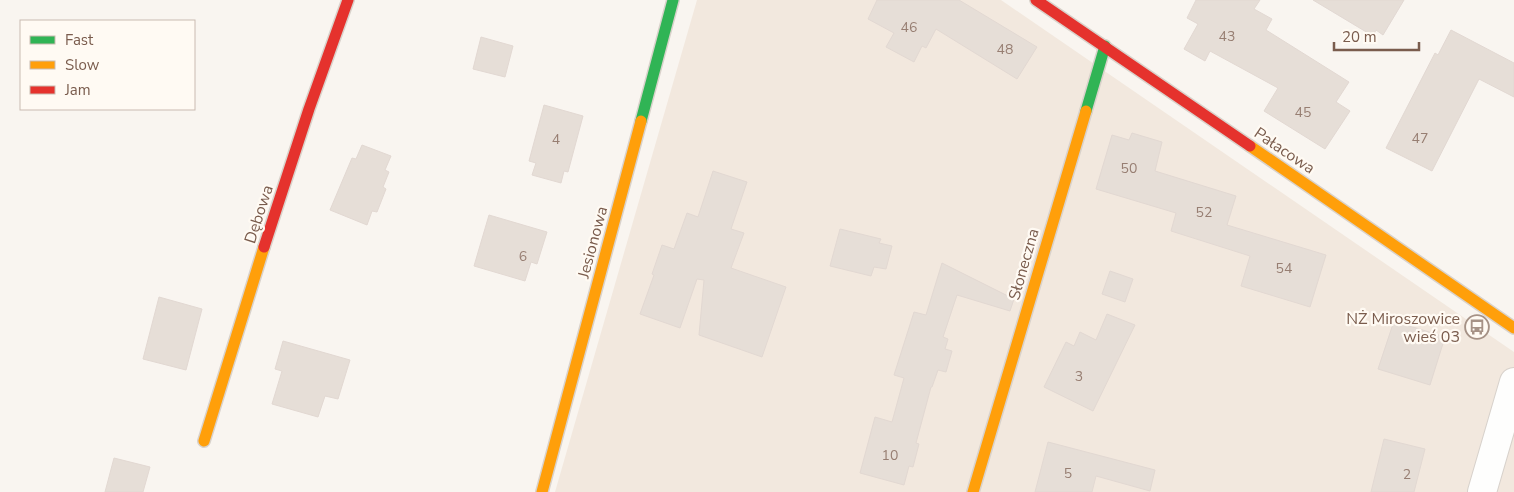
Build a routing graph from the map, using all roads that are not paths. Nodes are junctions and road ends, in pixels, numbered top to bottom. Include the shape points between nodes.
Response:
1 (348, 0) edge
2 (673, 0) edge
3 (1036, 0) edge
4 (1105, 46) junction
5 (1514, 328) edge
6 (1514, 382) edge
7 (204, 441) dead end
8 (542, 492) edge
9 (973, 492) edge
10 (1482, 492) edge

1 - 7 street, Dębowa via 314,94
2 - 8 street, Jesionowa
3 - 4 street, Pałacowa
4 - 5 street, Pałacowa
4 - 9 street, Słoneczna
6 - 10 street

